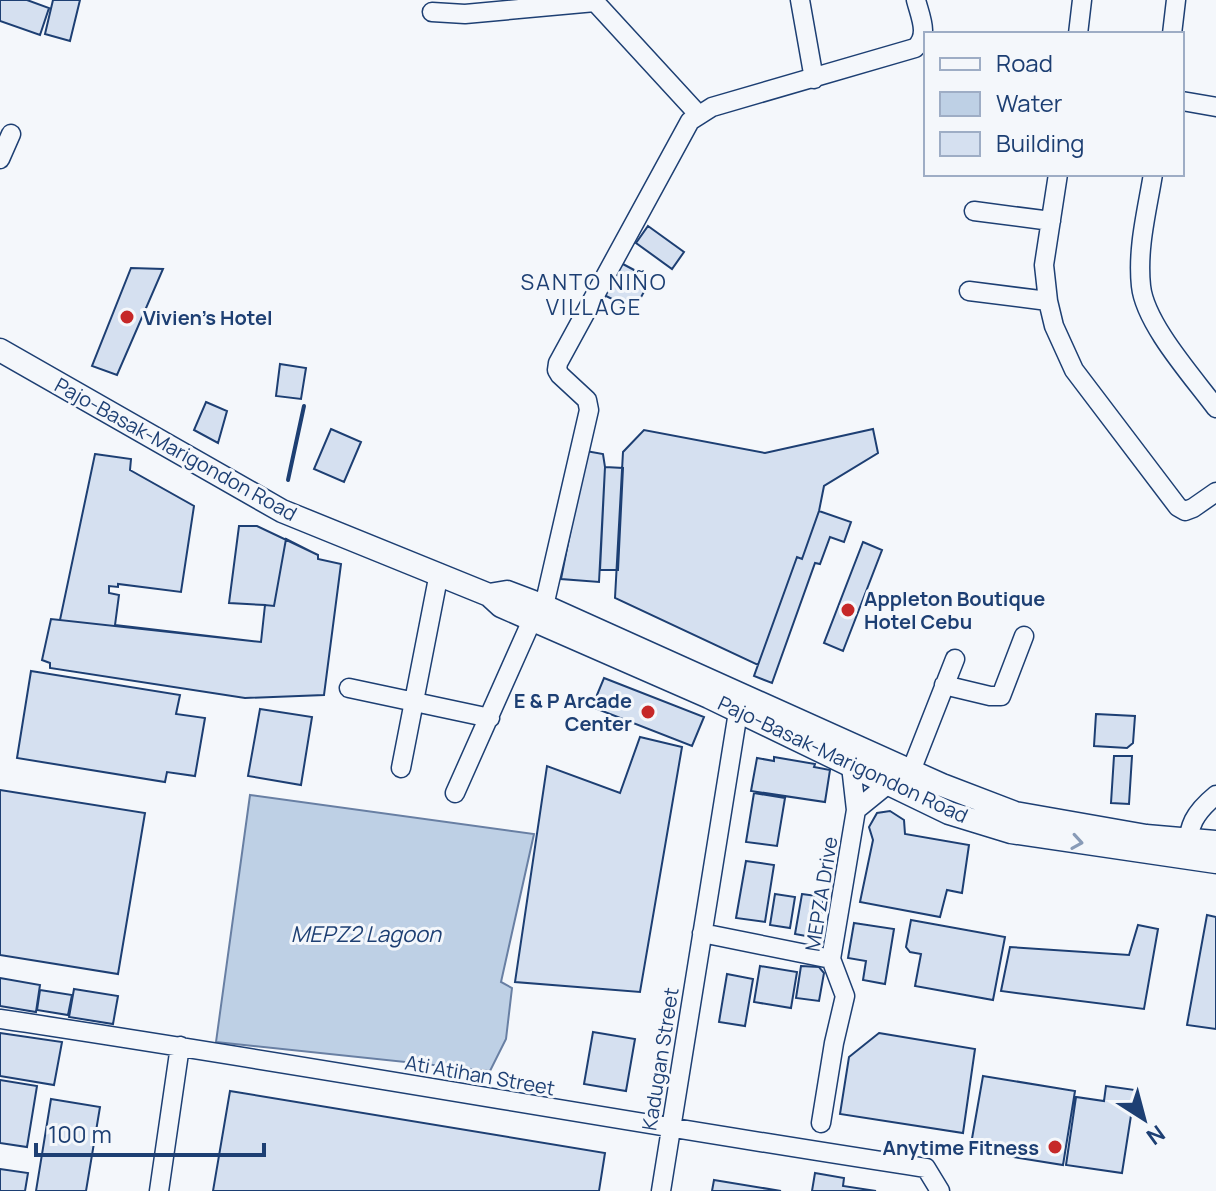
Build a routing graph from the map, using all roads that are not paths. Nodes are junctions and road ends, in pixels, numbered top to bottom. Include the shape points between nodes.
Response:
1 (800, 0) edge
2 (916, 0) edge
3 (1082, 0) edge
4 (1176, 0) edge
5 (595, 1) edge
6 (432, 12) dead end
7 (1078, 32) edge
8 (1172, 32) edge
9 (814, 79) junction
10 (1184, 101) edge
11 (1216, 107) edge
12 (698, 114) junction
13 (11, 134) dead end
14 (0, 159) edge
15 (1058, 176) edge
16 (1153, 176) edge
17 (974, 211) dead end
18 (1051, 221) junction
19 (969, 291) dead end
20 (1048, 301) junction
21 (0, 350) edge
22 (1214, 402) edge
23 (1216, 492) edge
24 (439, 573) junction
25 (538, 613) junction
26 (1024, 636) dead end
27 (955, 659) dead end
28 (944, 685) junction
29 (349, 688) dead end
30 (414, 702) junction
31 (738, 712) junction
32 (490, 718) junction
33 (851, 766) junction
34 (401, 768) dead end
35 (911, 771) junction
36 (888, 784) junction
37 (455, 793) dead end
38 (1216, 795) edge
39 (856, 810) junction
40 (1216, 842) edge
41 (1144, 844) junction
42 (1186, 849) junction
43 (1216, 862) edge
44 (702, 933) junction
45 (831, 959) junction
46 (0, 1019) edge
47 (180, 1046) junction
48 (821, 1123) dead end
49 (671, 1129) junction
50 (159, 1191) edge
51 (661, 1191) edge
52 (940, 1191) edge

1 - 9 street
2 - 9 street via 924,34 915,48
3 - 7 street
4 - 8 street
5 - 6 street via 465,14
5 - 12 street
9 - 12 street
10 - 11 street
12 - 25 street via 558,363 560,375 587,400 589,410
13 - 14 street
15 - 18 street
16 - 22 street via 1140,251 1141,290 1157,328
17 - 18 street
18 - 20 street via 1044,265
19 - 20 street
20 - 23 street via 1074,370 1178,507 1193,508
21 - 24 main road, Pajo-Basak-Marigondon Road via 282,511
24 - 25 main road, Pajo-Basak-Marigondon Road via 489,595 501,606
24 - 30 street
25 - 31 main road, Pajo-Basak-Marigondon Road
25 - 32 street
25 - 35 main road, Pajo-Basak-Marigondon Road
26 - 28 street via 1001,696
27 - 28 street
28 - 35 street
29 - 30 street
30 - 32 street
30 - 34 street
31 - 33 main road, Pajo-Basak-Marigondon Road
31 - 44 street
32 - 37 street
33 - 36 main road, Pajo-Basak-Marigondon Road
33 - 39 street, MEPZA Drive
35 - 41 main road, Pajo-Basak-Marigondon Road via 1015,813
36 - 39 street
36 -> 41 main road, Pajo-Basak-Marigondon Road via 949,813 1011,832
38 - 42 street via 1191,821
39 - 45 street, MEPZA Drive
40 - 42 main road, Pajo-Basak-Marigondon Road
41 - 42 main road, Pajo-Basak-Marigondon Road
42 - 43 main road, Pajo-Basak-Marigondon Road
44 - 45 street
44 - 49 street, Kadugan Street
45 - 48 street, MEPZA Drive via 845,996
46 - 47 street, Ati Atihan Street
47 - 49 street, Ati Atihan Street
47 - 50 street
49 - 51 street, Kadugan Street
49 - 52 street, Ati Atihan Street via 926,1168

